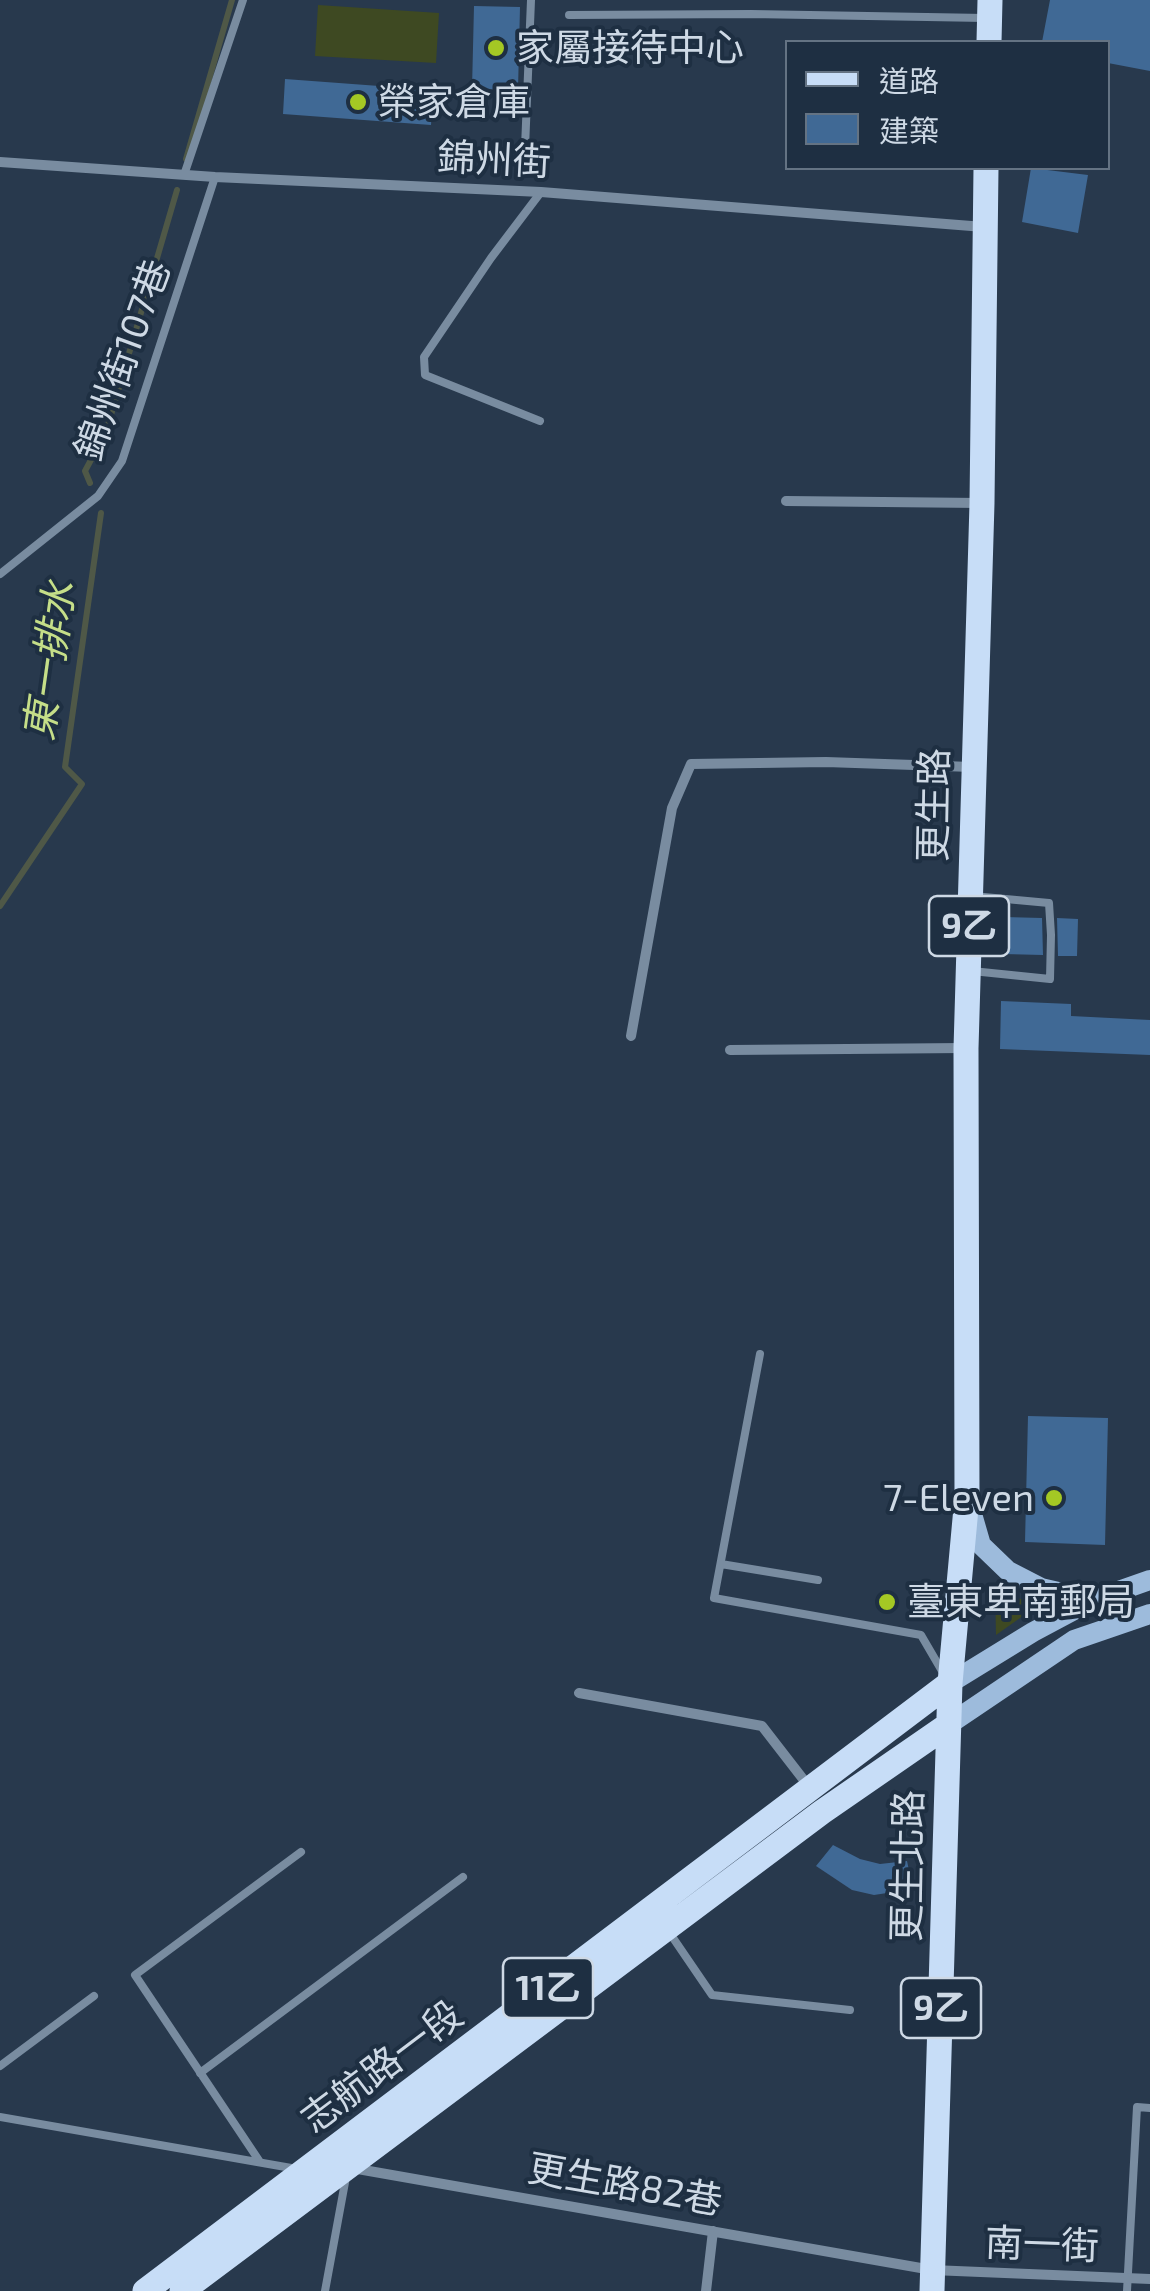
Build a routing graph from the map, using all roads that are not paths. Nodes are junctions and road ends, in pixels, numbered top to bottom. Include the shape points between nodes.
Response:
1 (242, 0) edge
2 (531, 0) edge
3 (569, 15) dead end
4 (990, 20) edge
5 (525, 148) dead end
6 (0, 162) edge
7 (986, 170) edge
8 (184, 175) junction
9 (215, 177) junction
10 (541, 192) junction
11 (985, 227) junction
12 (540, 421) dead end
13 (786, 501) dead end
14 (982, 503) junction
15 (0, 574) edge
16 (972, 767) junction
17 (969, 896) junction
18 (968, 971) junction
19 (631, 1036) dead end
20 (966, 1048) junction
21 (730, 1050) dead end
22 (760, 1354) dead end
23 (967, 1497) junction
24 (721, 1564) junction
25 (818, 1580) dead end
26 (1150, 1580) edge
27 (1093, 1600) junction
28 (1150, 1614) edge
29 (950, 1683) junction
30 (579, 1693) dead end
31 (948, 1726) junction
32 (810, 1789) junction
33 (301, 1852) dead end
34 (463, 1877) dead end
35 (667, 1928) junction
36 (94, 1996) dead end
37 (850, 2010) dead end
38 (0, 2066) edge
39 (200, 2073) junction
40 (1150, 2108) edge
41 (0, 2117) edge
42 (260, 2162) junction
43 (348, 2167) junction
44 (306, 2170) junction
45 (714, 2232) junction
46 (1150, 2279) edge
47 (932, 2281) edge
48 (1127, 2285) edge
49 (145, 2291) edge
50 (182, 2291) edge
51 (325, 2291) edge
52 (706, 2291) edge

1 - 8 lane
2 - 5 lane
3 - 4 lane
6 - 8 street, 錦州街
7 - 11 main road, 更生路 / 9乙
8 - 9 street, 錦州街
9 - 10 street, 錦州街
9 - 15 lane, 錦州街107巷 via 122,461 98,496
10 - 11 street, 錦州街
10 - 12 lane via 424,358 425,375
11 - 14 main road, 更生路 / 9乙
13 - 14 street
14 - 16 main road, 更生路 / 9乙
16 - 17 main road, 更生路 / 9乙
16 - 19 street via 691,764 672,808
17 - 18 main road, 更生路 / 9乙
17 - 18 lane via 1049,903 1050,979
18 - 20 main road, 更生路 / 9乙
20 - 21 street
20 - 23 main road, 更生路 / 9乙
22 - 24 lane
23 - 27 street via 981,1545 1008,1572
23 - 29 main road, 更生路 / 9乙
24 - 25 lane
24 - 29 lane via 714,1598 920,1635
26 - 27 street
27 - 29 street
28 - 31 street via 1074,1640
29 - 31 main road, 更生北路 / 9乙
29 - 32 main road, 志航路一段 / 11乙
30 - 32 street via 762,1726
31 - 35 main road, 志航路一段 / 11乙
31 - 47 main road, 更生北路 / 9乙
32 - 44 main road, 志航路一段 / 11乙
33 - 39 lane via 135,1975
34 - 39 lane
35 - 37 lane via 712,1995
35 - 43 main road, 志航路一段 / 11乙
36 - 38 lane
39 - 42 lane
40 - 48 lane via 1137,2108
41 - 42 lane
42 - 44 lane
43 - 44 street, 更生路82巷
43 - 45 street, 更生路82巷
43 - 50 main road, 志航路一段 / 11乙
43 - 51 lane
44 - 49 main road, 志航路一段 / 11乙
45 - 47 street, 更生路82巷
45 - 52 street
46 - 48 street, 南一街
47 - 48 street, 南一街

